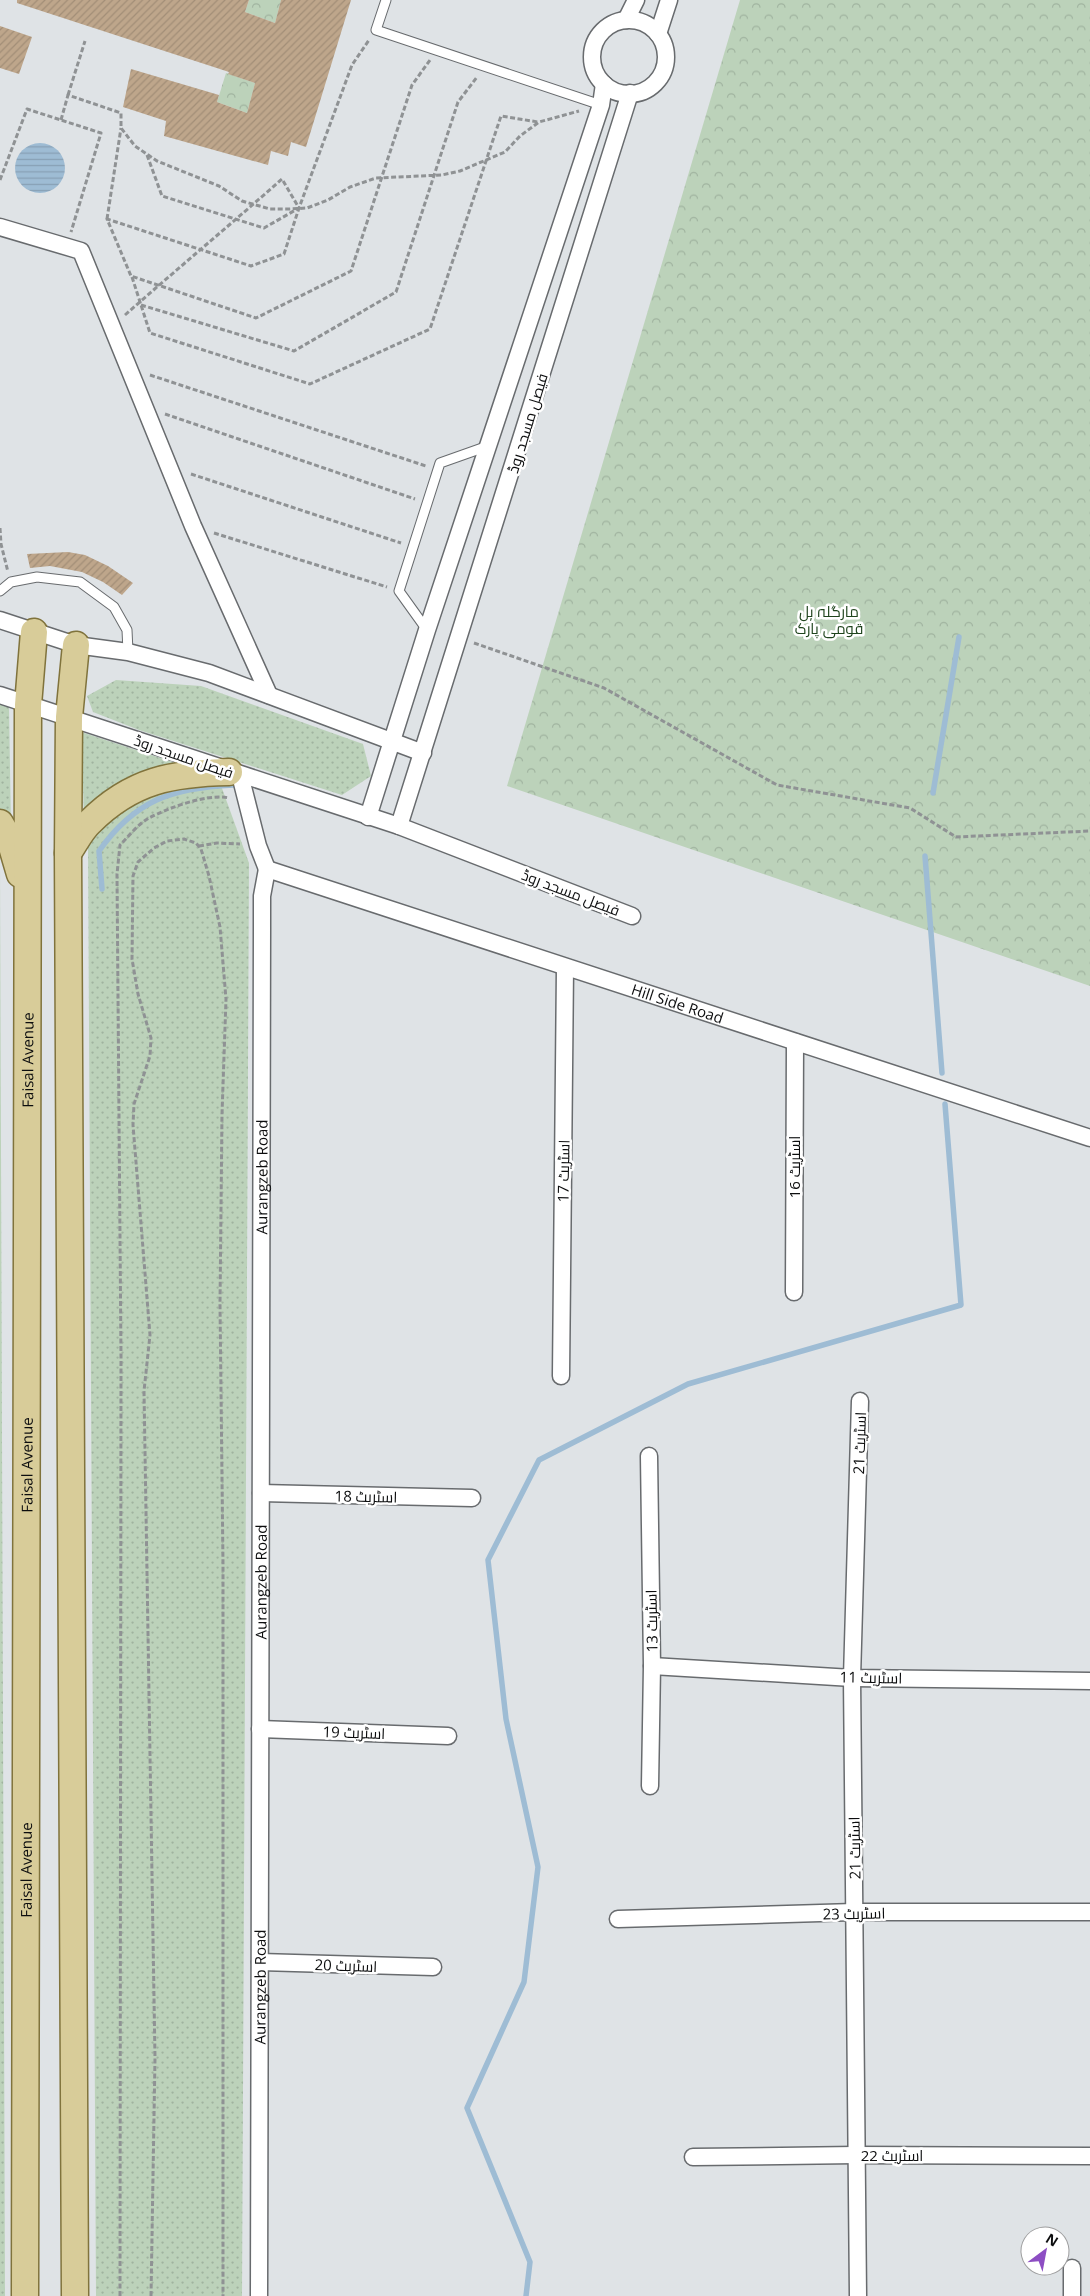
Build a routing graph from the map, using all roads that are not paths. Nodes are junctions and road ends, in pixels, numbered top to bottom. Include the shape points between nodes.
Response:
1 (386, 0) edge
2 (669, 0) edge
3 (631, 1) edge
4 (626, 20) junction
5 (658, 34) junction
6 (604, 84) junction
7 (630, 94) junction
8 (601, 105) junction
9 (0, 227) edge
10 (488, 446) junction
11 (0, 591) edge
12 (0, 620) edge
13 (426, 630) junction
14 (34, 632) junction
15 (76, 645) junction
16 (128, 652) junction
17 (0, 695) edge
18 (269, 695) junction
19 (28, 705) junction
20 (69, 717) junction
21 (392, 741) junction
22 (423, 753) junction
23 (235, 774) junction
24 (368, 817) junction
25 (0, 823) edge
26 (399, 826) junction
27 (68, 853) junction
28 (267, 869) junction
29 (28, 898) junction
30 (632, 916) dead end
31 (565, 967) junction
32 (795, 1042) junction
33 (1090, 1138) edge
34 (794, 1292) dead end
35 (561, 1376) dead end
36 (860, 1401) dead end
37 (650, 1456) dead end
38 (261, 1493) junction
39 (472, 1498) dead end
40 (652, 1666) junction
41 (852, 1678) junction
42 (1090, 1681) edge
43 (260, 1729) junction
44 (448, 1736) dead end
45 (650, 1786) dead end
46 (854, 1912) junction
47 (1090, 1912) edge
48 (618, 1919) dead end
49 (260, 1962) junction
50 (433, 1967) dead end
51 (856, 2154) junction
52 (1090, 2156) edge
53 (693, 2157) dead end
54 (1072, 2268) dead end
55 (25, 2296) edge
56 (75, 2296) edge
57 (259, 2296) edge
58 (858, 2296) edge
59 (1072, 2296) edge

1 - 8 lane via 376,30
2 - 5 street
3 - 4 street
4 - 5 street via 638,21
4 - 6 street via 604,29 594,45 592,63
5 - 7 street via 666,55 662,72 652,86
6 - 7 street
6 - 8 street, فیصل مسجد روڈ
7 - 22 street, فیصل مسجد روڈ
8 - 10 street, فیصل مسجد روڈ
9 - 18 street via 74,249 130,368 193,526
10 - 13 street, فیصل مسجد روڈ
10 - 13 lane, فیصل مسجد روڈ via 440,463 399,591
11 - 16 lane via 11,582 37,577 80,582 114,607 127,630
12 - 14 street
13 - 21 street, فیصل مسجد روڈ
14 - 15 street
14 - 19 main road, Faisal Avenue
15 - 16 street
15 - 20 main road
16 - 18 street via 208,673
17 - 19 street, فیصل مسجد روڈ
18 - 21 street
19 - 20 street, فیصل مسجد روڈ
19 - 29 main road, Faisal Avenue
20 - 23 street, فیصل مسجد روڈ
20 - 27 main road
21 - 22 street
21 - 24 street, فیصل مسجد روڈ
22 - 26 street, فیصل مسجد روڈ
23 - 24 street, فیصل مسجد روڈ
23 - 27 main road via 177,775 146,783 116,800 89,822
23 - 28 street
24 - 26 street, فیصل مسجد روڈ
25 - 29 main road via 10,840
26 - 30 street, فیصل مسجد روڈ
27 - 56 main road
28 - 31 street, Hill Side Road
28 - 38 street, Aurangzeb Road via 262,896
29 - 55 main road, Faisal Avenue
31 - 32 street, Hill Side Road
31 - 35 street, اسٹریٹ 17
32 - 33 street, Hill Side Road
32 - 34 street, اسٹریٹ 16
36 - 41 street, اسٹریٹ 21
37 - 40 street, اسٹریٹ 13
38 - 39 street, اسٹریٹ 18
38 - 43 street, Aurangzeb Road
40 - 41 street, اسٹریٹ 11
40 - 45 street, اسٹریٹ 13
41 - 42 street, اسٹریٹ 11
41 - 46 street, اسٹریٹ 21
43 - 44 street, اسٹریٹ 19
43 - 49 street, Aurangzeb Road
46 - 47 street, اسٹریٹ 23
46 - 48 street, اسٹریٹ 23
46 - 51 street, اسٹریٹ 21
49 - 50 street, اسٹریٹ 20
49 - 57 street, Aurangzeb Road
51 - 52 street, اسٹریٹ 22
51 - 53 street, اسٹریٹ 22
51 - 58 street, اسٹریٹ 21
54 - 59 street

